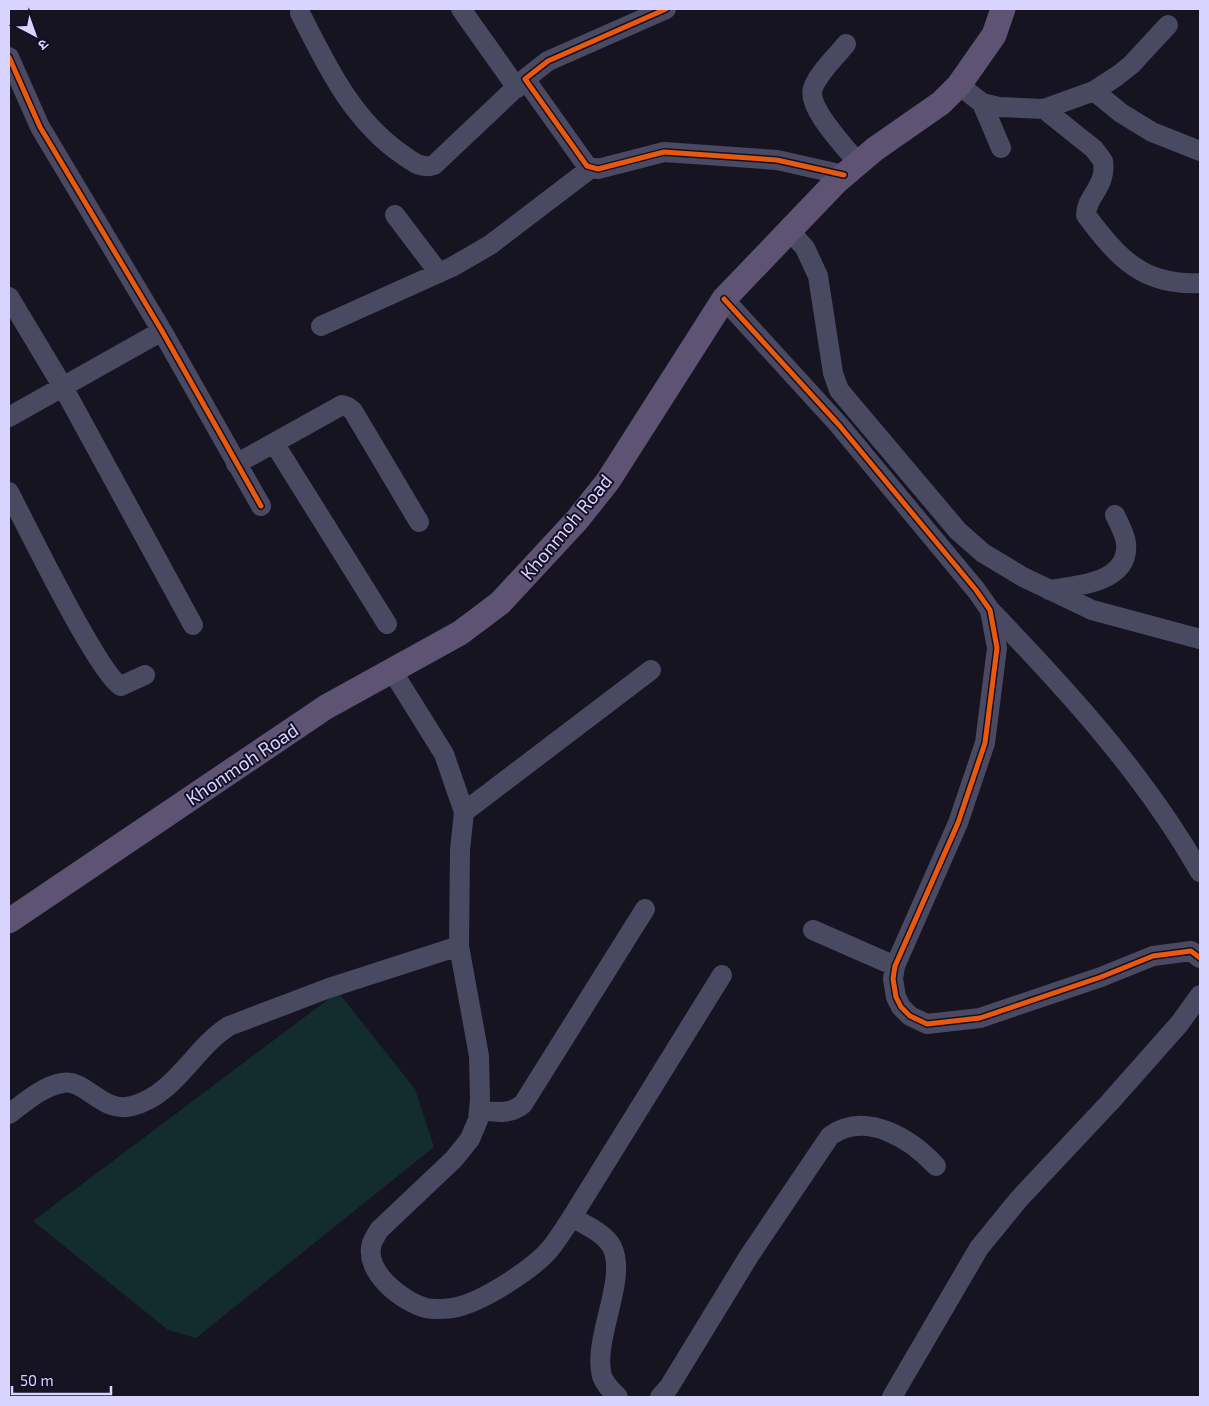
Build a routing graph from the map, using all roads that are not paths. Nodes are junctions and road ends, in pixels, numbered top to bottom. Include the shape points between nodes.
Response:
1 (461, 9) edge
2 (666, 9) edge
3 (1003, 9) edge
4 (300, 13) dead end
5 (1168, 25) dead end
6 (846, 44) dead end
7 (9, 56) edge
8 (521, 84) junction
9 (959, 85) junction
10 (1094, 91) junction
11 (982, 103) junction
12 (1044, 108) junction
13 (1001, 148) dead end
14 (1200, 151) edge
15 (591, 168) junction
16 (851, 169) junction
17 (395, 215) dead end
18 (790, 231) junction
19 (439, 273) junction
20 (1200, 283) edge
21 (9, 297) edge
22 (724, 299) junction
23 (321, 326) dead end
24 (162, 331) junction
25 (63, 387) junction
26 (9, 417) edge
27 (274, 443) junction
28 (236, 464) junction
29 (9, 492) edge
30 (261, 506) dead end
31 (1115, 515) dead end
32 (419, 522) dead end
33 (1049, 590) junction
34 (990, 610) junction
35 (387, 624) dead end
36 (193, 625) dead end
37 (1200, 639) edge
38 (391, 669) junction
39 (652, 670) dead end
40 (145, 675) dead end
41 (464, 812) junction
42 (1200, 872) edge
43 (645, 909) dead end
44 (9, 921) edge
45 (813, 930) dead end
46 (447, 950) junction
47 (1199, 952) edge
48 (895, 966) junction
49 (722, 975) dead end
50 (1200, 995) edge
51 (479, 1110) junction
52 (9, 1114) edge
53 (936, 1166) dead end
54 (572, 1217) junction
55 (618, 1397) edge
56 (660, 1397) edge
57 (892, 1397) edge

1 - 8 street
2 - 8 street via 548,62
3 - 9 main road, Khonmoh Road via 994,35
4 - 8 street via 332,77 362,119 394,149 422,166 434,165
5 - 10 street via 1131,65
6 - 16 street via 815,83 812,97
7 - 24 street via 40,127
8 - 15 street
9 - 11 street
9 - 16 main road, Khonmoh Road via 941,103 875,148
10 - 12 street
10 - 14 street via 1152,132
11 - 12 street via 1000,107
11 - 13 street
12 - 20 street via 1094,149 1103,161 1102,180 1086,215 1117,252 1131,266 1154,278
15 - 16 street via 664,152
15 - 19 street via 490,245
16 - 18 main road, Khonmoh Road
17 - 19 street
18 - 22 main road, Khonmoh Road
18 - 33 street via 805,248 818,276 833,373 839,390 958,531 982,553
19 - 23 street
21 - 25 street
22 - 34 street via 839,425
22 - 38 main road, Khonmoh Road via 608,481 577,520 500,603 460,633
24 - 25 street
24 - 28 street
25 - 26 street
25 - 36 street
27 - 28 street
27 - 32 street via 342,405 348,406
27 - 35 street
28 - 30 street
29 - 40 street via 85,636 113,680 125,686
31 - 33 street via 1126,540 1124,558 1116,569 1100,581
33 - 37 street via 1092,610
34 - 42 street via 1094,721 1149,792
34 - 48 street via 997,648 985,743 958,823
38 - 41 street via 444,754
38 - 44 main road, Khonmoh Road via 326,707
39 - 41 street
41 - 46 street
43 - 51 street via 523,1104 506,1113
45 - 48 street
46 - 51 street via 479,1056
46 - 52 street via 329,988 229,1026 216,1035 177,1078 133,1106 110,1105 76,1084 64,1082 52,1086
47 - 48 street via 1191,950 1154,956 980,1018 927,1024 910,1016 901,1007 893,979
49 - 54 street
50 - 57 street via 1180,1023 1019,1199 979,1248
51 - 54 street via 470,1139 454,1159 380,1230 372,1244 372,1258 378,1274 407,1301 428,1308 460,1307 488,1295 518,1276 549,1250
53 - 56 street via 910,1143 886,1131 849,1127 830,1136
54 - 55 street via 599,1234 611,1246 617,1262 601,1356 602,1376

